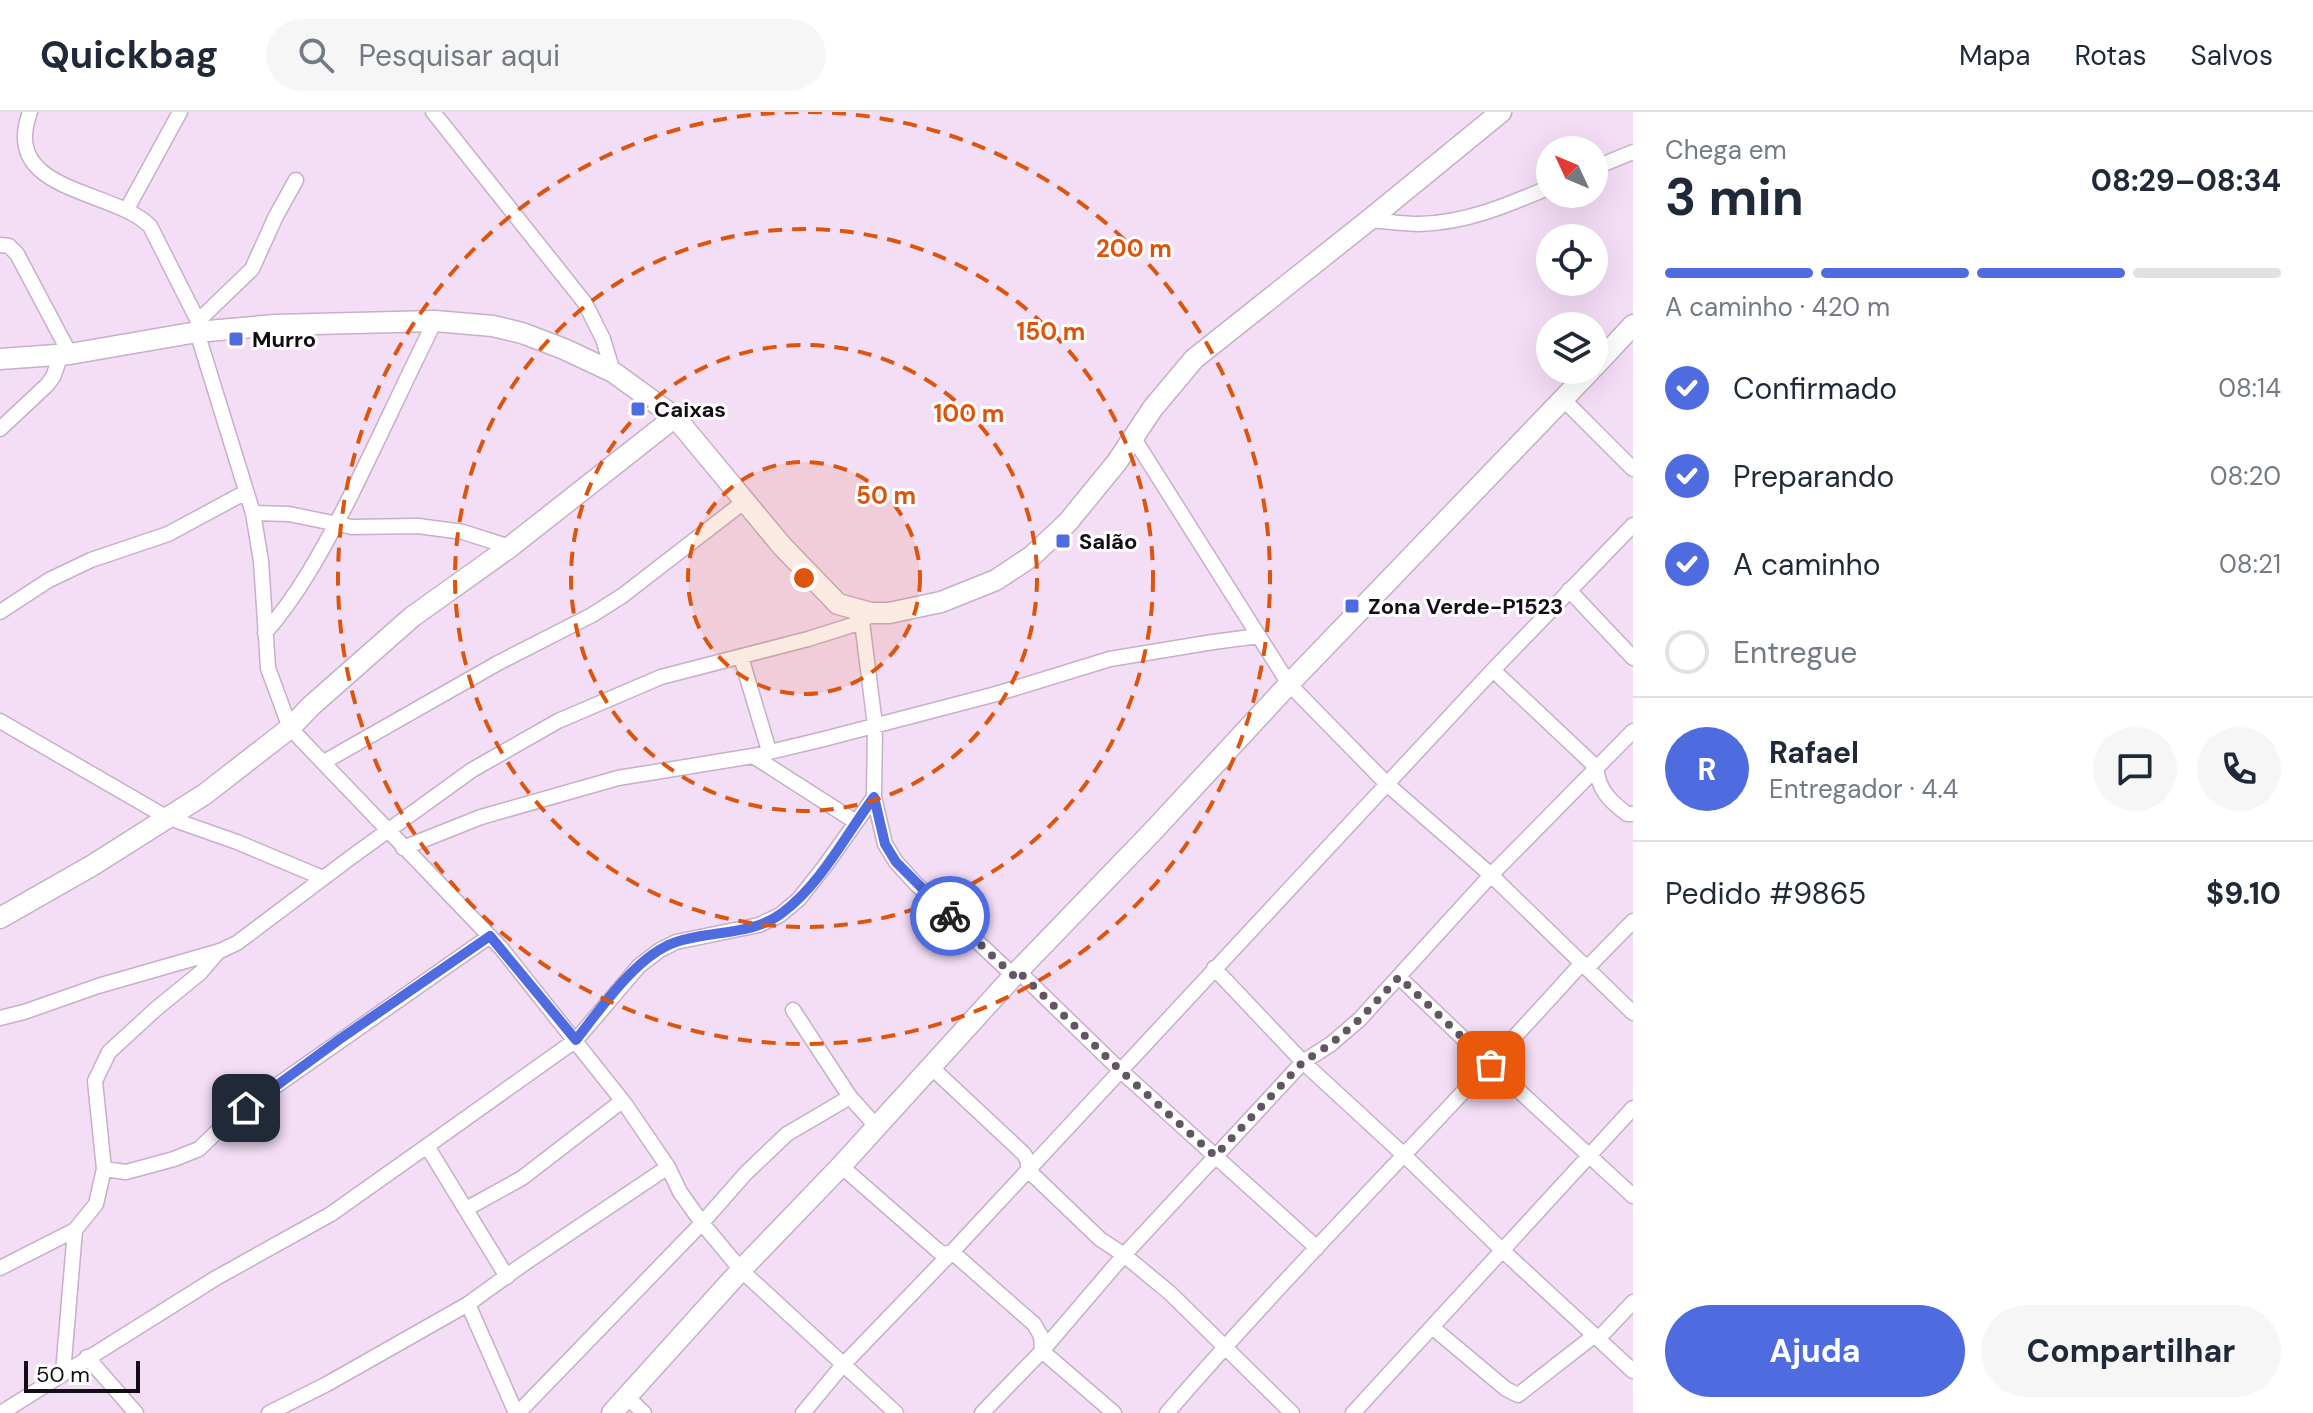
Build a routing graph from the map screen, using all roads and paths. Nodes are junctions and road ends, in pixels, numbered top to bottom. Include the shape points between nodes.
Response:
1 (30, 112) edge
2 (180, 112) edge
3 (433, 112) edge
4 (1501, 112) edge
5 (1633, 152) edge
6 (1608, 162) edge
7 (296, 180) dead end
8 (1536, 193) edge
9 (127, 209) junction
10 (1369, 220) junction
11 (0, 245) edge
12 (435, 321) junction
13 (1633, 325) edge
14 (198, 327) junction
15 (1608, 352) edge
16 (66, 354) junction
17 (0, 359) edge
18 (613, 372) junction
19 (1578, 384) edge
20 (1564, 400) junction
21 (675, 417) junction
22 (0, 429) edge
23 (1133, 437) junction
24 (1633, 469) edge
25 (246, 492) junction
26 (745, 501) junction
27 (253, 513) junction
28 (336, 524) junction
29 (1633, 525) edge
30 (510, 547) junction
31 (1569, 590) junction
32 (0, 612) edge
33 (866, 617) junction
34 (265, 633) junction
35 (1259, 636) junction
36 (741, 657) junction
37 (1633, 658) edge
38 (1493, 670) junction
39 (1289, 684) junction
40 (0, 721) edge
41 (875, 725) junction
42 (290, 728) junction
43 (1633, 731) edge
44 (769, 751) junction
45 (753, 756) junction
46 (324, 762) junction
47 (1596, 767) junction
48 (1388, 785) junction
49 (874, 797) junction
50 (1633, 814) edge
51 (166, 817) junction
52 (856, 822) junction
53 (387, 830) junction
54 (403, 848) junction
55 (1491, 875) junction
56 (323, 878) junction
57 (0, 918) edge
58 (1633, 921) edge
59 (490, 936) junction
60 (220, 951) junction
61 (1585, 966) junction
62 (1214, 968) junction
63 (1016, 974) junction
64 (1399, 977) junction
65 (793, 1010) dead end
66 (1633, 1013) edge
67 (0, 1018) edge
68 (576, 1040) junction
69 (1303, 1062) junction
70 (1491, 1065) junction
71 (930, 1066) junction
72 (1121, 1071) junction
73 (850, 1097) junction
74 (622, 1101) junction
75 (1633, 1108) edge
76 (876, 1126) junction
77 (427, 1146) junction
78 (1590, 1155) junction
79 (1215, 1156) junction
80 (1405, 1156) junction
81 (841, 1166) junction
82 (668, 1167) junction
83 (104, 1169) junction
84 (1028, 1170) junction
85 (1633, 1196) edge
86 (466, 1209) junction
87 (702, 1223) junction
88 (75, 1230) junction
89 (1317, 1248) junction
90 (1502, 1250) junction
91 (952, 1252) junction
92 (1124, 1255) junction
93 (0, 1268) edge
94 (741, 1270) junction
95 (507, 1277) junction
96 (1633, 1302) edge
97 (468, 1304) junction
98 (1432, 1327) junction
99 (1597, 1336) junction
100 (1225, 1346) junction
101 (1042, 1351) junction
102 (87, 1357) junction
103 (842, 1366) junction
104 (1633, 1371) edge
105 (63, 1373) junction
106 (627, 1397) junction
107 (1, 1413) edge
108 (136, 1413) edge
109 (269, 1413) edge
110 (517, 1413) edge
111 (612, 1413) edge
112 (644, 1413) edge
113 (803, 1413) edge
114 (896, 1413) edge
115 (982, 1413) edge
116 (1114, 1413) edge
117 (1167, 1413) edge
118 (1292, 1413) edge
119 (1353, 1413) edge

1 - 9 street via 25,152 35,167 50,180
2 - 9 street
3 - 18 street via 585,303
4 - 10 street
5 - 6 street
7 - 14 street via 252,269
8 - 10 street via 1452,221
9 - 14 street via 150,226
10 - 23 street via 1194,359
11 - 16 street via 17,254
12 - 14 street
12 - 18 street via 522,333
12 - 28 street
13 - 15 street
14 - 16 street
14 - 25 street
16 - 17 street
16 - 22 street via 47,385
18 - 21 street
19 - 20 street
20 - 24 street
20 - 39 street
21 - 26 street
21 - 30 street
23 - 33 street via 1068,522 1032,556 996,580 941,602
23 - 35 street
25 - 27 street
25 - 32 street via 168,534 49,580
26 - 33 street via 838,604
26 - 46 street via 592,615
27 - 28 street
27 - 34 street
28 - 30 street via 418,526 463,532
28 - 34 street via 298,592
29 - 31 street
30 - 42 street via 412,617
31 - 37 street
31 - 38 street
33 - 36 street
33 - 41 street
34 - 42 street via 268,668
35 - 39 street
35 - 41 street via 1110,659
36 - 44 street
36 - 53 street via 661,677 558,721 472,770
38 - 47 street
38 - 48 street
39 - 48 street
39 - 63 street
40 - 51 street
41 - 44 street
41 - 49 street
42 - 46 street
42 - 51 street via 205,794
43 - 47 street
44 - 45 street
45 - 52 street
45 - 54 street via 618,778 481,817
46 - 53 street
47 - 50 street via 1604,794
47 - 55 street
48 - 55 street
48 - 62 street
49 - 52 street
49 - 63 street via 885,844 896,862
51 - 56 street
51 - 57 street
52 - 68 street via 799,899 780,915 660,950 639,966
53 - 54 street
53 - 56 street
54 - 59 street
55 - 61 street
55 - 64 street
56 - 60 street
58 - 61 street
59 - 68 street
59 - 83 street via 288,1076 199,1149 126,1172
60 - 67 street
60 - 83 street via 109,1052 95,1081
61 - 66 street
61 - 70 street
62 - 69 street
62 - 72 street
63 - 71 street
63 - 72 street
64 - 69 street via 1360,1019
64 - 70 street
65 - 73 street
68 - 74 street
68 - 77 street
69 - 79 street
69 - 80 street
70 - 78 street
70 - 80 street
71 - 76 street
71 - 84 street via 1024,1154
72 - 79 street
72 - 84 street
73 - 76 street
73 - 87 street via 787,1134
74 - 82 street
74 - 86 street via 522,1178
75 - 78 street
76 - 81 street
77 - 86 street
77 - 102 street via 331,1214
78 - 85 street
78 - 90 street
79 - 89 street
79 - 92 street
80 - 89 street
80 - 90 street
81 - 91 street via 942,1254
81 - 94 street
82 - 87 street
82 - 95 street
83 - 88 street via 96,1204
84 - 91 street
84 - 92 street via 1110,1248
86 - 95 street
87 - 94 street
87 - 110 street
88 - 93 street
88 - 105 street
89 - 100 street
90 - 98 street
90 - 99 street
91 - 101 street via 1034,1324
91 - 103 street
92 - 100 street
92 - 101 street
94 - 103 street
94 - 106 street
95 - 97 street
96 - 99 street
97 - 109 street
97 - 110 street
98 - 99 street via 1518,1395
98 - 119 street
99 - 104 street
100 - 117 street
100 - 118 street
101 - 115 street
101 - 116 street
102 - 105 street
102 - 108 street
103 - 113 street
103 - 114 street
105 - 107 street
106 - 111 street
106 - 112 street

